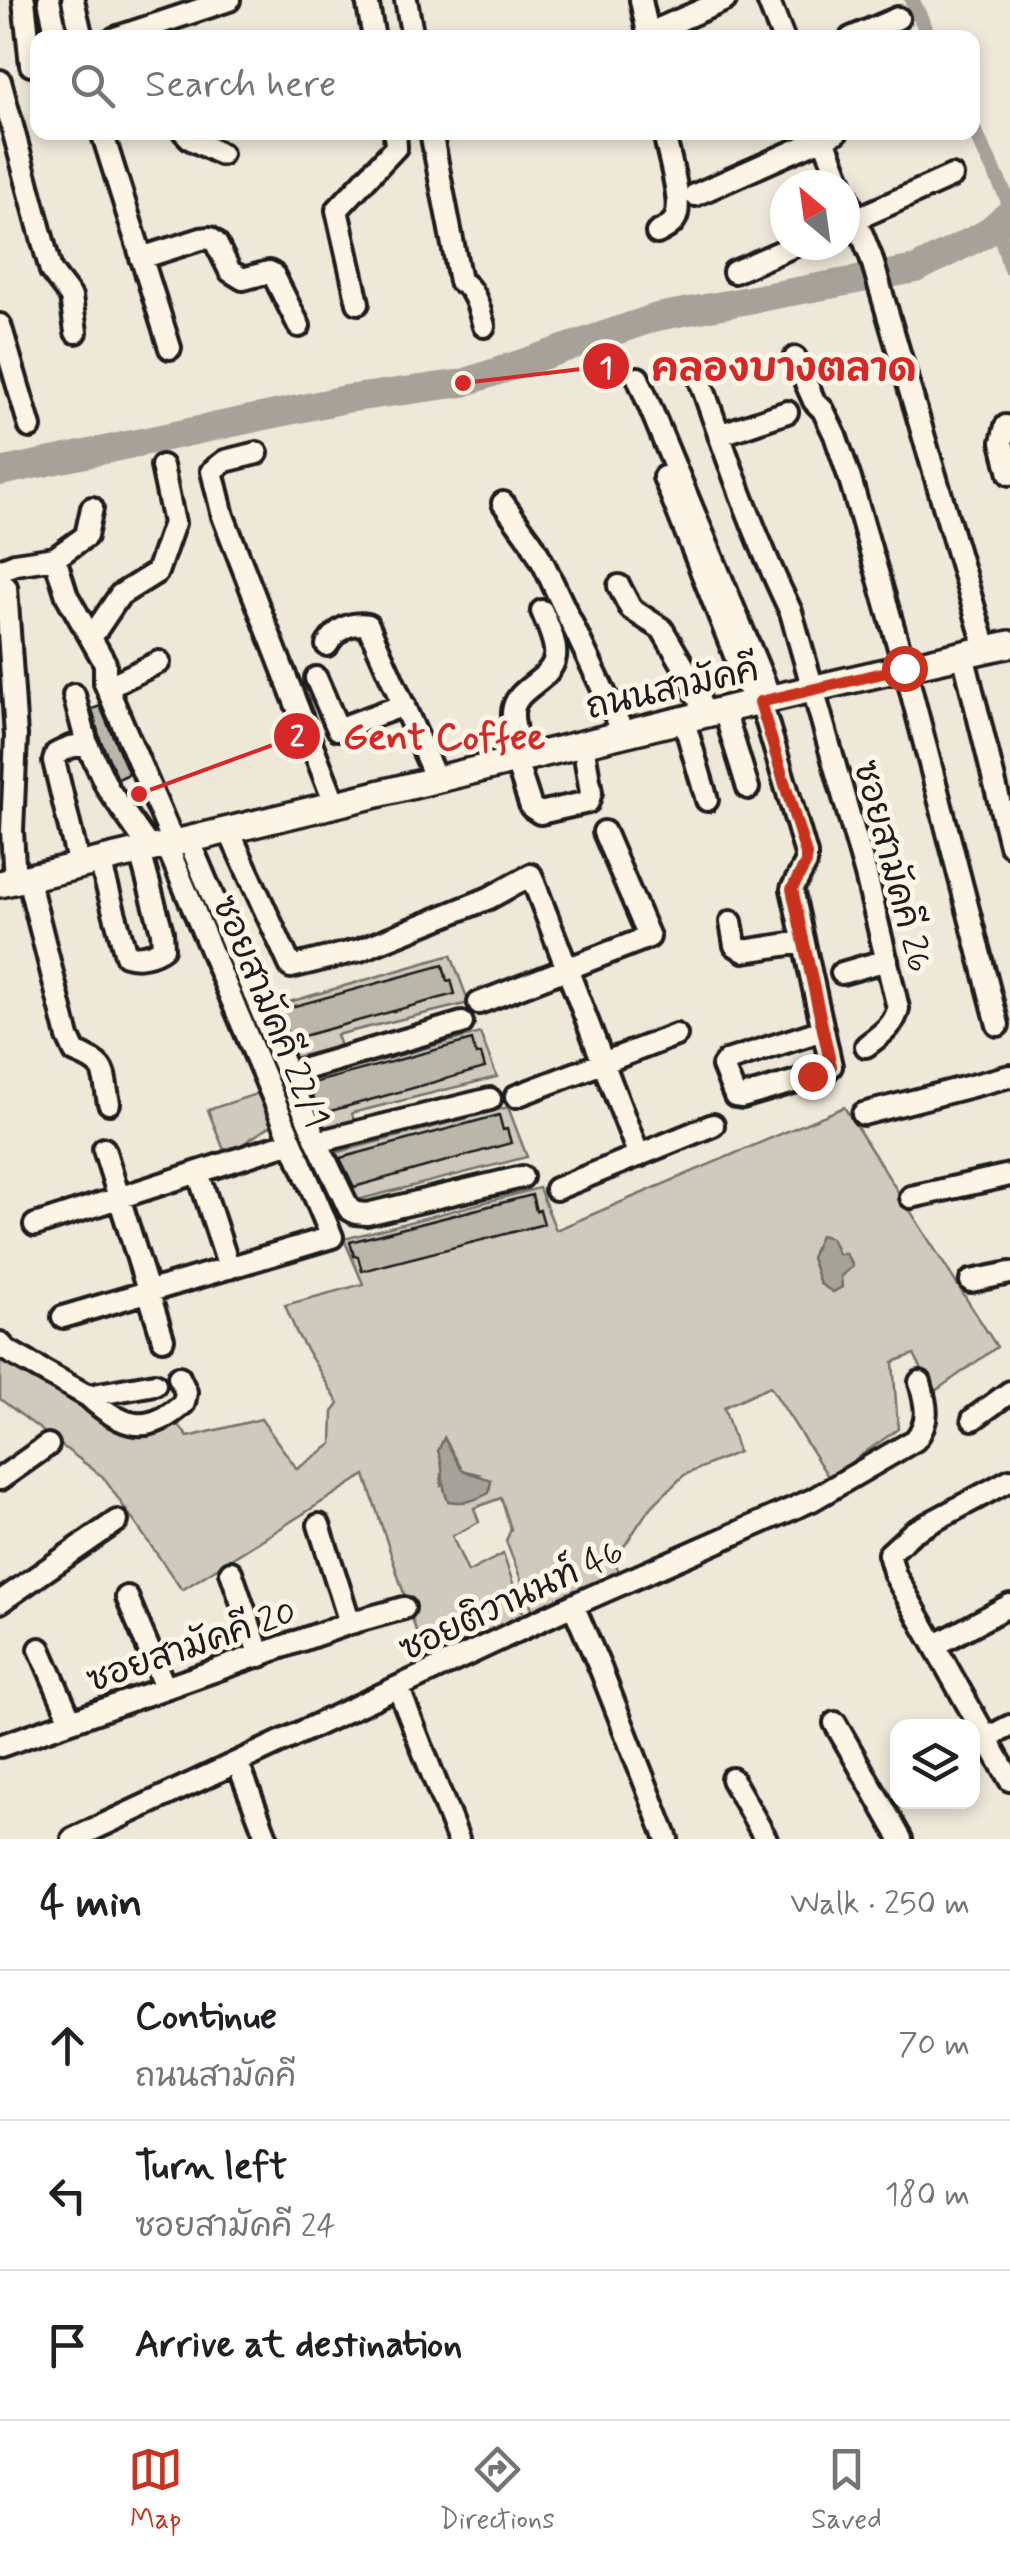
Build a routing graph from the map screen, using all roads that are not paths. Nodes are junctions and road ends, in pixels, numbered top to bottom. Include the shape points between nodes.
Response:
1 (24, 0) edge
2 (48, 0) edge
3 (74, 0) edge
4 (229, 0) edge
5 (367, 0) edge
6 (406, 0) edge
7 (642, 0) edge
8 (725, 0) edge
9 (768, 0) edge
10 (898, 18) dead end
11 (55, 30) edge
12 (80, 30) edge
13 (154, 30) edge
14 (373, 30) edge
15 (412, 30) edge
16 (654, 30) edge
17 (661, 30) edge
18 (780, 30) edge
19 (870, 30) edge
20 (30, 38) edge
21 (30, 66) edge
22 (0, 79) edge
23 (104, 140) edge
24 (194, 140) edge
25 (395, 140) edge
26 (433, 140) edge
27 (666, 140) edge
28 (814, 140) edge
29 (829, 140) edge
30 (220, 154) dead end
31 (838, 170) edge
32 (952, 176) dead end
33 (695, 195) dead end
34 (860, 217) edge
35 (657, 233) dead end
36 (860, 238) edge
37 (770, 256) edge
38 (141, 258) junction
39 (734, 272) dead end
40 (358, 303) dead end
41 (0, 326) edge
42 (299, 326) dead end
43 (484, 326) dead end
44 (76, 332) dead end
45 (170, 348) dead end
46 (795, 358) dead end
47 (697, 371) dead end
48 (632, 380) dead end
49 (787, 412) dead end
50 (1006, 426) dead end
51 (30, 427) dead end
52 (719, 434) junction
53 (257, 453) dead end
54 (162, 466) dead end
55 (1010, 474) edge
56 (503, 503) dead end
57 (92, 508) dead end
58 (55, 558) junction
59 (3, 578) edge
60 (619, 586) dead end
61 (542, 611) dead end
62 (91, 638) junction
63 (327, 644) dead end
64 (987, 649) edge
65 (160, 662) dead end
66 (904, 668) junction
67 (316, 678) dead end
68 (107, 687) junction
69 (812, 691) junction
70 (74, 695) dead end
71 (762, 701) junction
72 (404, 705) junction
73 (704, 716) junction
74 (624, 734) junction
75 (87, 744) junction
76 (583, 744) junction
77 (519, 760) junction
78 (436, 779) junction
79 (748, 788) dead end
80 (1004, 796) edge
81 (707, 800) dead end
82 (335, 804) junction
83 (229, 831) junction
84 (604, 832) dead end
85 (1010, 845) edge
86 (164, 846) junction
87 (90, 864) junction
88 (14, 881) edge
89 (731, 922) dead end
90 (803, 942) junction
91 (887, 960) junction
92 (567, 969) junction
93 (842, 973) dead end
94 (479, 1003) dead end
95 (462, 1023) dead end
96 (998, 1025) dead end
97 (822, 1030) junction
98 (676, 1036) dead end
99 (866, 1046) dead end
100 (603, 1063) junction
101 (288, 1074) junction
102 (1010, 1076) edge
103 (516, 1096) dead end
104 (490, 1098) dead end
105 (109, 1103) dead end
106 (863, 1114) dead end
107 (713, 1126) dead end
108 (292, 1142) junction
109 (317, 1142) junction
110 (104, 1150) dead end
111 (638, 1156) junction
112 (198, 1172) junction
113 (1010, 1175) edge
114 (522, 1177) dead end
115 (556, 1189) dead end
116 (911, 1197) dead end
117 (120, 1198) junction
118 (35, 1225) dead end
119 (230, 1268) junction
120 (1010, 1272) edge
121 (971, 1281) dead end
122 (149, 1291) junction
123 (63, 1317) dead end
124 (163, 1339) dead end
125 (0, 1343) edge
126 (179, 1377) dead end
127 (920, 1382) dead end
128 (155, 1384) dead end
129 (1010, 1392) edge
130 (88, 1396) junction
131 (974, 1419) dead end
132 (48, 1446) dead end
133 (0, 1479) edge
134 (1010, 1480) edge
135 (117, 1521) dead end
136 (318, 1524) dead end
137 (231, 1572) dead end
138 (127, 1597) dead end
139 (0, 1602) edge
140 (1010, 1605) edge
141 (572, 1606) junction
142 (404, 1608) dead end
143 (350, 1623) junction
144 (936, 1645) junction
145 (40, 1649) dead end
146 (260, 1656) junction
147 (398, 1687) junction
148 (165, 1688) junction
149 (71, 1721) junction
150 (835, 1724) dead end
151 (1010, 1726) edge
152 (987, 1738) junction
153 (0, 1746) edge
154 (238, 1763) junction
155 (732, 1778) dead end
156 (1010, 1780) edge
157 (74, 1839) edge
158 (267, 1839) edge
159 (458, 1839) edge
160 (667, 1839) edge
161 (766, 1839) edge
162 (901, 1839) edge

1 - 20 street
2 - 11 street
3 - 12 street
4 - 13 street
5 - 14 street
6 - 15 street
7 - 16 street
8 - 17 street
9 - 18 street
10 - 19 street
21 - 22 street
22 - 44 street via 50,271 70,298
23 - 38 street
24 - 30 street
25 - 40 street via 337,210
26 - 43 street via 460,281 470,286
27 - 35 street via 677,216
28 - 33 street
29 - 31 street
32 - 34 street
36 - 64 street
37 - 39 street
38 - 42 street via 210,238 230,271 244,279 273,274
38 - 45 street
41 - 51 street
46 - 66 street via 840,450
47 - 52 street, ซอยสามัคคี 26
48 - 71 street
49 - 52 street
50 - 55 street via 1002,442
52 - 69 street, ซอยสามัคคี 26 via 790,612
53 - 82 street via 212,471 223,516
54 - 62 street via 174,522 157,572 120,594
56 - 74 street via 539,555
57 - 58 street via 86,536
58 - 59 street via 15,564
58 - 62 street
59 - 88 street via 16,736
60 - 73 street via 632,609 662,629
61 - 77 street via 555,658 516,701
62 - 68 street via 105,663
63 - 72 street via 350,625 368,625
64 - 66 main road, ถนนสามัคคี
64 - 80 street
65 - 68 street
66 - 69 main road, ถนนสามัคคี
66 - 96 street
67 - 72 street via 338,729
68 - 86 street
69 - 71 main road, ถนนสามัคคี
69 - 91 street, ซอยสามัคคี 26
70 - 75 street
71 - 73 main road, ถนนสามัคคี
71 - 90 street via 806,854 792,889
72 - 78 street
73 - 74 main road, ถนนสามัคคี
73 - 79 street
73 - 81 street
74 - 76 main road, ถนนสามัคคี
75 - 86 street via 108,790
75 - 87 street via 54,757
76 - 77 main road, ถนนสามัคคี
76 - 77 street via 588,802 540,813 531,807
77 - 78 main road, ถนนสามัคคี
78 - 82 main road, ถนนสามัคคี
80 - 85 street
82 - 83 main road, ถนนสามัคคี
83 - 86 main road, ถนนสามัคคี
83 - 92 street via 291,967 360,950 531,875
84 - 92 street via 648,937
86 - 87 main road, ถนนสามัคคี
86 - 87 street via 164,948 134,958 126,955
86 - 101 street
86 - 108 street, ซอยสามัคคี 22/1
87 - 88 main road, ถนนสามัคคี
88 - 105 street via 68,1036 76,1052 102,1067
89 - 90 street via 735,945 744,951
90 - 97 street
91 - 93 street
91 - 99 street, ซอยสามัคคี 26 via 898,1014
92 - 94 street
92 - 100 street
95 - 101 street
97 - 97 street via 829,1070 735,1096 723,1066 727,1061
98 - 100 street
100 - 103 street
100 - 111 street
101 - 109 street
102 - 106 street
104 - 109 street
107 - 111 street
108 - 112 street
108 - 119 street, ซอยสามัคคี 22/1 via 332,1237
109 - 114 street via 356,1213
110 - 117 street
111 - 115 street
112 - 117 street
112 - 119 street
113 - 116 street
117 - 118 street
117 - 122 street
119 - 122 street
120 - 121 street
122 - 123 street
122 - 124 street
125 - 130 street
126 - 130 street via 184,1403 145,1424 117,1419
127 - 141 street, ซอยติวานนท์ 46 via 926,1420 915,1440 812,1500
128 - 130 street
129 - 131 street
132 - 133 street
134 - 144 street via 913,1532 888,1554
135 - 139 street
136 - 143 street
137 - 146 street
138 - 148 street
140 - 144 street
141 - 147 street, ซอยติวานนท์ 46
141 - 160 street
142 - 143 street, ซอยสามัคคี 20
143 - 146 street, ซอยสามัคคี 20
144 - 152 street
145 - 149 street
146 - 148 street, ซอยสามัคคี 20
147 - 154 street, ซอยติวานนท์ 46
147 - 159 street
148 - 149 street, ซอยสามัคคี 20
149 - 153 street, ซอยสามัคคี 20
150 - 162 street
151 - 152 street
152 - 156 street
154 - 157 street, ซอยติวานนท์ 46
154 - 158 street
155 - 161 street

